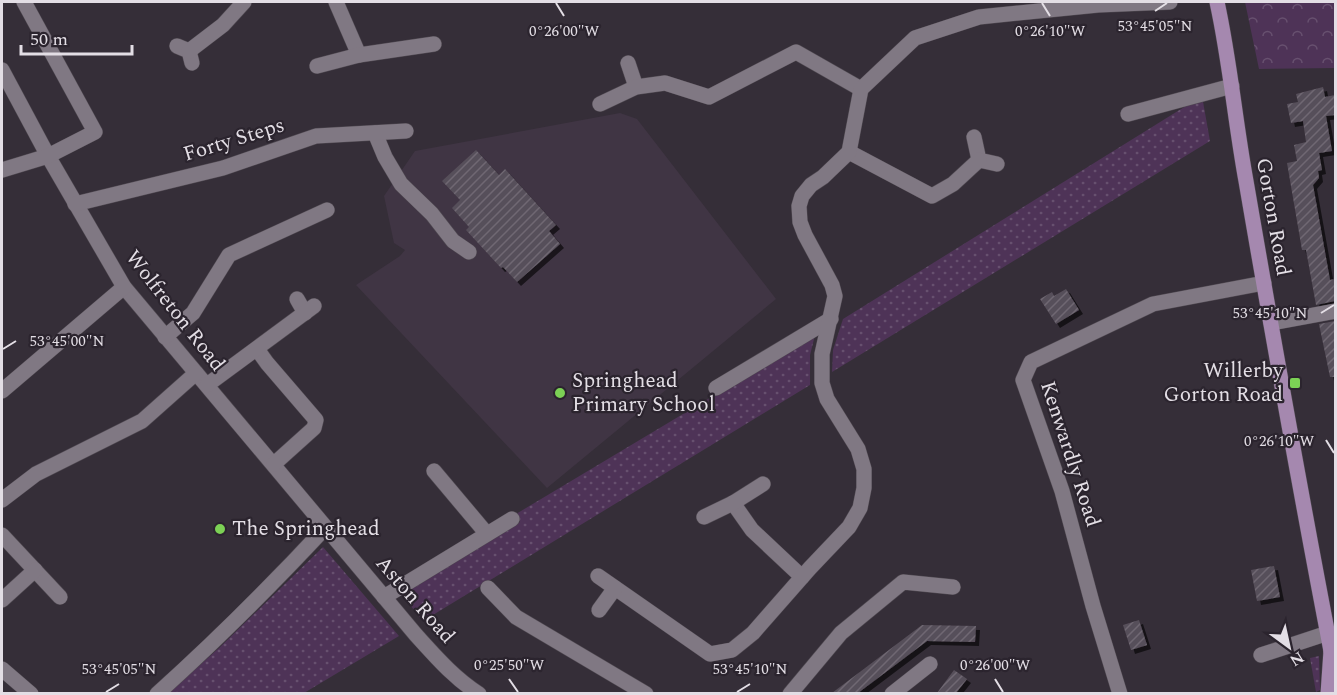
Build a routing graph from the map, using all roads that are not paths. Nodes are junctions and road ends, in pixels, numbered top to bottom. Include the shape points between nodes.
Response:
1 (24, 2) edge
2 (244, 2) edge
3 (336, 2) edge
4 (1170, 2) edge
5 (1217, 2) edge
6 (434, 44) dead end
7 (186, 54) dead end
8 (359, 55) junction
9 (628, 63) dead end
10 (317, 66) dead end
11 (2, 70) edge
12 (1232, 86) junction
13 (636, 87) junction
14 (861, 89) junction
15 (600, 104) dead end
16 (1128, 114) dead end
17 (406, 131) dead end
18 (375, 133) junction
19 (974, 137) dead end
20 (849, 152) junction
21 (48, 156) junction
22 (979, 160) junction
23 (997, 164) dead end
24 (2, 170) edge
25 (75, 204) junction
26 (327, 210) dead end
27 (469, 252) dead end
28 (1264, 283) junction
29 (124, 287) junction
30 (297, 299) dead end
31 (1335, 310) edge
32 (831, 319) junction
33 (1271, 323) junction
34 (165, 337) junction
35 (257, 348) junction
36 (196, 373) junction
37 (207, 385) junction
38 (716, 388) dead end
39 (2, 391) edge
40 (274, 465) junction
41 (435, 471) dead end
42 (763, 484) dead end
43 (2, 500) edge
44 (733, 503) junction
45 (704, 517) dead end
46 (513, 519) dead end
47 (325, 528) junction
48 (487, 534) junction
49 (2, 535) edge
50 (35, 570) junction
51 (598, 576) dead end
52 (802, 577) junction
53 (953, 587) dead end
54 (488, 588) dead end
55 (615, 588) junction
56 (384, 597) junction
57 (59, 598) dead end
58 (2, 600) edge
59 (598, 610) dead end
60 (1328, 633) junction
61 (1261, 655) dead end
62 (1333, 656) edge
63 (930, 664) dead end
64 (2, 669) edge
65 (31, 693) edge
66 (157, 693) edge
67 (479, 693) edge
68 (646, 693) edge
69 (790, 693) edge
70 (892, 693) edge
71 (1120, 693) edge
72 (1328, 693) edge

1 - 21 street via 95,132
2 - 7 street via 223,25
3 - 8 street
4 - 14 street via 979,17 915,39
5 - 12 main road, Gorton Road
6 - 8 street
8 - 10 street
9 - 13 street
11 - 21 street, Wolfreton Road
12 - 16 street
12 - 28 main road, Gorton Road
13 - 14 street via 665,83 711,104 796,52
13 - 15 street
14 - 20 street
17 - 18 street, Forty Steps
18 - 25 street, Forty Steps via 316,136 223,168
18 - 27 street via 401,184 453,241
19 - 22 street
20 - 22 street via 932,196 953,184
20 - 32 street via 811,185 799,206 805,235 832,285 835,296
21 - 24 street
21 - 25 street, Wolfreton Road
22 - 23 street
25 - 29 street, Wolfreton Road
26 - 34 street via 229,255 193,313
28 - 33 main road, Gorton Road
28 - 71 street, Kenwardly Road via 1153,304 1031,362 1023,380 1062,491
29 - 34 street, Wolfreton Road
29 - 39 street
30 - 35 street via 309,310
31 - 33 street
32 - 38 street
32 - 52 street via 822,354 822,383 858,449 864,488 860,508 849,527
33 - 60 main road, Gorton Road
34 - 36 street, Wolfreton Road
35 - 37 street
35 - 40 street via 316,420 314,428
36 - 37 street, Wolfreton Road
36 - 43 street via 142,421 36,474
37 - 40 street, Wolfreton Road
40 - 47 street, Wolfreton Road
41 - 48 street
42 - 44 street
44 - 45 street
44 - 52 street via 752,530
46 - 48 street
47 - 56 street, Aston Road
47 - 66 street via 215,642
48 - 56 street
49 - 50 street
50 - 57 street
50 - 58 street
51 - 55 street
52 - 55 street via 753,633 732,650 710,654
53 - 69 street via 903,582 841,633
54 - 68 street via 516,616
55 - 59 street
56 - 67 street, Aston Road via 448,671
60 - 61 street
60 - 62 main road, Gorton Road
62 - 72 main road, Gorton Road
63 - 70 street
64 - 65 street

